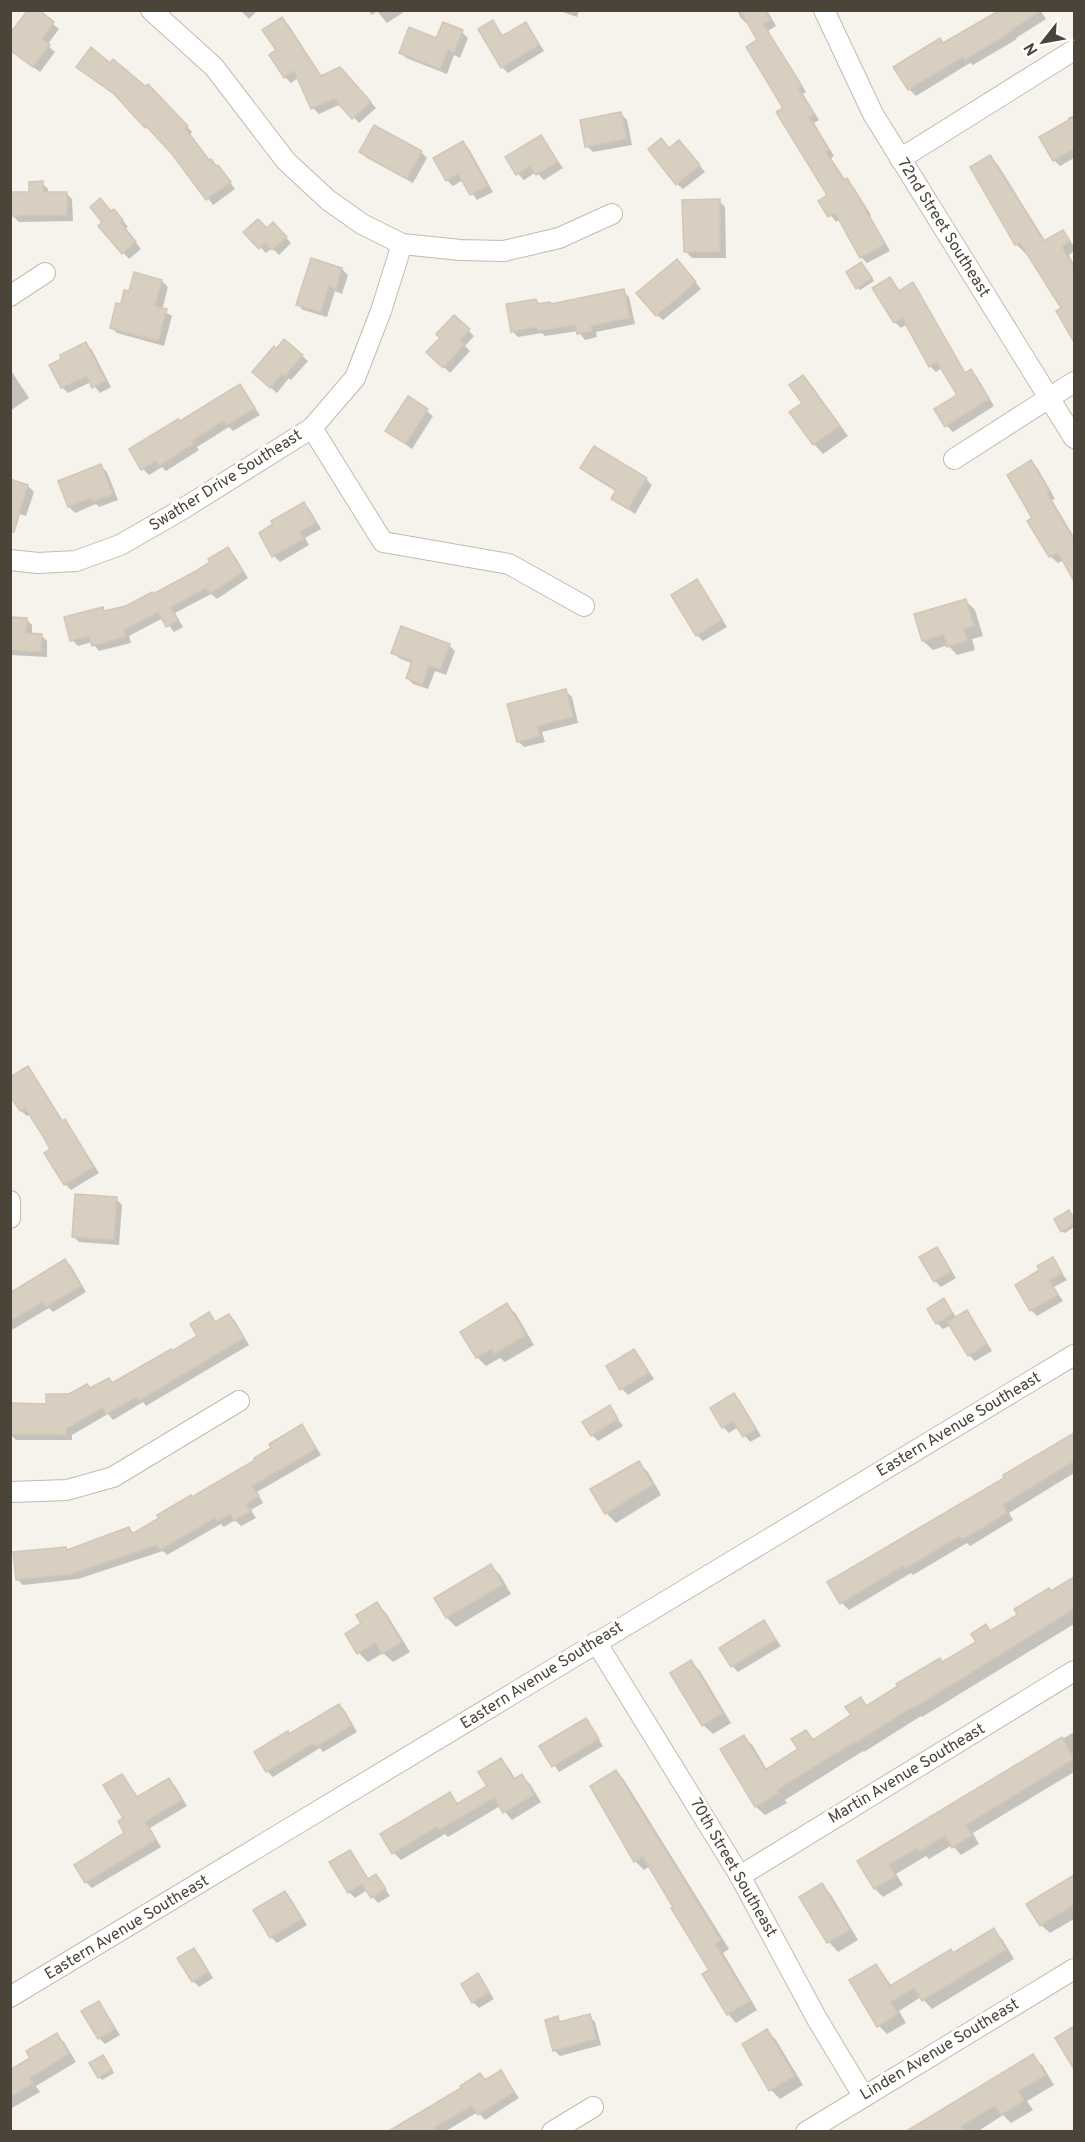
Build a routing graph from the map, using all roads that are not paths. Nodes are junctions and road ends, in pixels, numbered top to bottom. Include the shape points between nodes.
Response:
1 (151, 10) edge
2 (824, 10) edge
3 (1074, 50) edge
4 (900, 159) junction
5 (612, 214) dead end
6 (402, 244) junction
7 (45, 273) dead end
8 (10, 296) edge
9 (1074, 382) edge
10 (1049, 398) junction
11 (312, 428) junction
12 (1074, 438) edge
13 (954, 459) dead end
14 (10, 560) edge
15 (584, 606) dead end
16 (1074, 1355) edge
17 (239, 1401) dead end
18 (10, 1492) edge
19 (596, 1642) junction
20 (1074, 1671) edge
21 (740, 1876) junction
22 (1074, 1969) edge
23 (10, 1997) edge
24 (864, 2097) junction
25 (593, 2107) dead end
26 (552, 2132) edge
27 (806, 2132) edge

1 - 6 street via 214,67 286,161 328,200 362,224
2 - 4 street, 72nd Street Southeast via 853,76
3 - 4 street
4 - 10 street, 72nd Street Southeast
5 - 6 street via 559,238 504,250
6 - 11 street, Swather Drive Southeast via 355,378
7 - 8 street
9 - 10 street
10 - 12 street, 72nd Street Southeast
10 - 13 street
11 - 14 street, Swather Drive Southeast via 120,545 76,561
11 - 15 street via 383,542 508,564
16 - 19 street, Eastern Avenue Southeast
17 - 18 street via 113,1478 67,1490
19 - 21 street, 70th Street Southeast
19 - 23 street, Eastern Avenue Southeast
20 - 21 street, Martin Avenue Southeast
21 - 24 street, 70th Street Southeast
22 - 24 street, Linden Avenue Southeast
24 - 27 street, Linden Avenue Southeast
25 - 26 street

